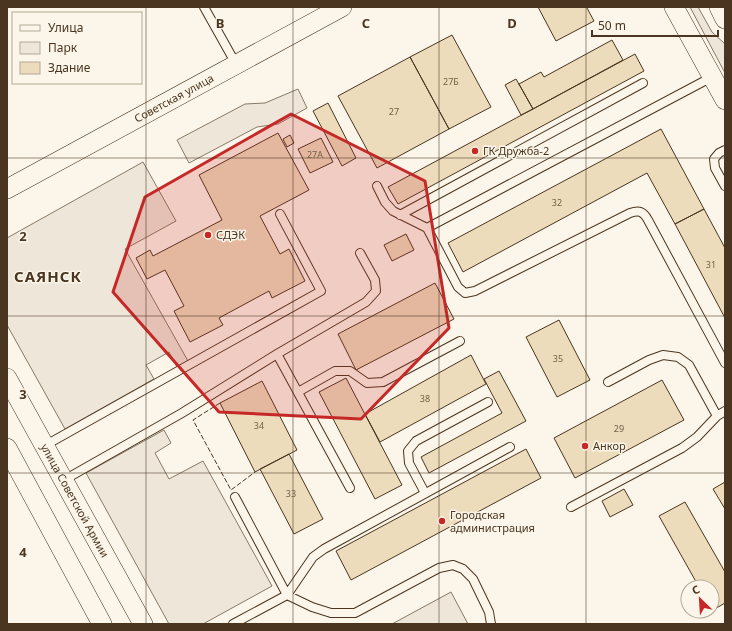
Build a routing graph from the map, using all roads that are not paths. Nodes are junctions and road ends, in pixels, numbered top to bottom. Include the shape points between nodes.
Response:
1 (204, 7) edge
2 (342, 7) edge
3 (674, 7) edge
4 (718, 7) edge
5 (725, 19) edge
6 (236, 64) junction
7 (712, 77) junction
8 (643, 83) dead end
9 (725, 100) edge
10 (725, 150) edge
11 (377, 186) dead end
12 (725, 186) edge
13 (7, 189) edge
14 (280, 214) dead end
15 (400, 215) junction
16 (427, 228) junction
17 (360, 253) dead end
18 (460, 341) dead end
19 (277, 354) junction
20 (725, 363) edge
21 (7, 378) edge
22 (608, 382) dead end
23 (298, 392) junction
24 (488, 402) dead end
25 (725, 411) edge
26 (717, 416) junction
27 (44, 446) junction
28 (510, 447) dead end
29 (7, 448) edge
30 (64, 480) junction
31 (350, 488) dead end
32 (425, 493) junction
33 (235, 497) dead end
34 (571, 507) dead end
35 (287, 595) junction
36 (102, 624) edge
37 (143, 624) edge
38 (233, 624) edge
39 (491, 624) edge

1 - 6 lane
2 - 6 street, Советская улица
3 - 7 street
4 - 5 street
6 - 13 street, Советская улица
7 - 9 street
7 - 16 lane
8 - 15 lane
10 - 12 lane via 714,159 715,168
11 - 15 lane via 385,202
14 - 27 lane via 321,291
15 - 16 lane
16 - 20 lane via 458,287 465,293 475,291 630,213 640,211 645,215
17 - 19 lane via 374,280 376,291 366,302
18 - 23 lane via 383,382 367,383 350,371 335,371
19 - 23 lane
19 - 30 lane via 182,413
21 - 27 street, улица Советской Армии
22 - 26 lane via 663,355 678,357 689,365
23 - 31 lane
24 - 32 lane via 416,442 408,451 409,463
25 - 26 lane
26 - 34 lane via 682,448
27 - 30 street, улица Советской Армии
28 - 32 lane
29 - 36 street
30 - 37 street, улица Советской Армии
32 - 35 lane via 324,548 313,557
33 - 35 lane
35 - 38 lane
35 - 39 lane via 331,613 355,613 439,568 453,565 464,569 473,579 489,612

